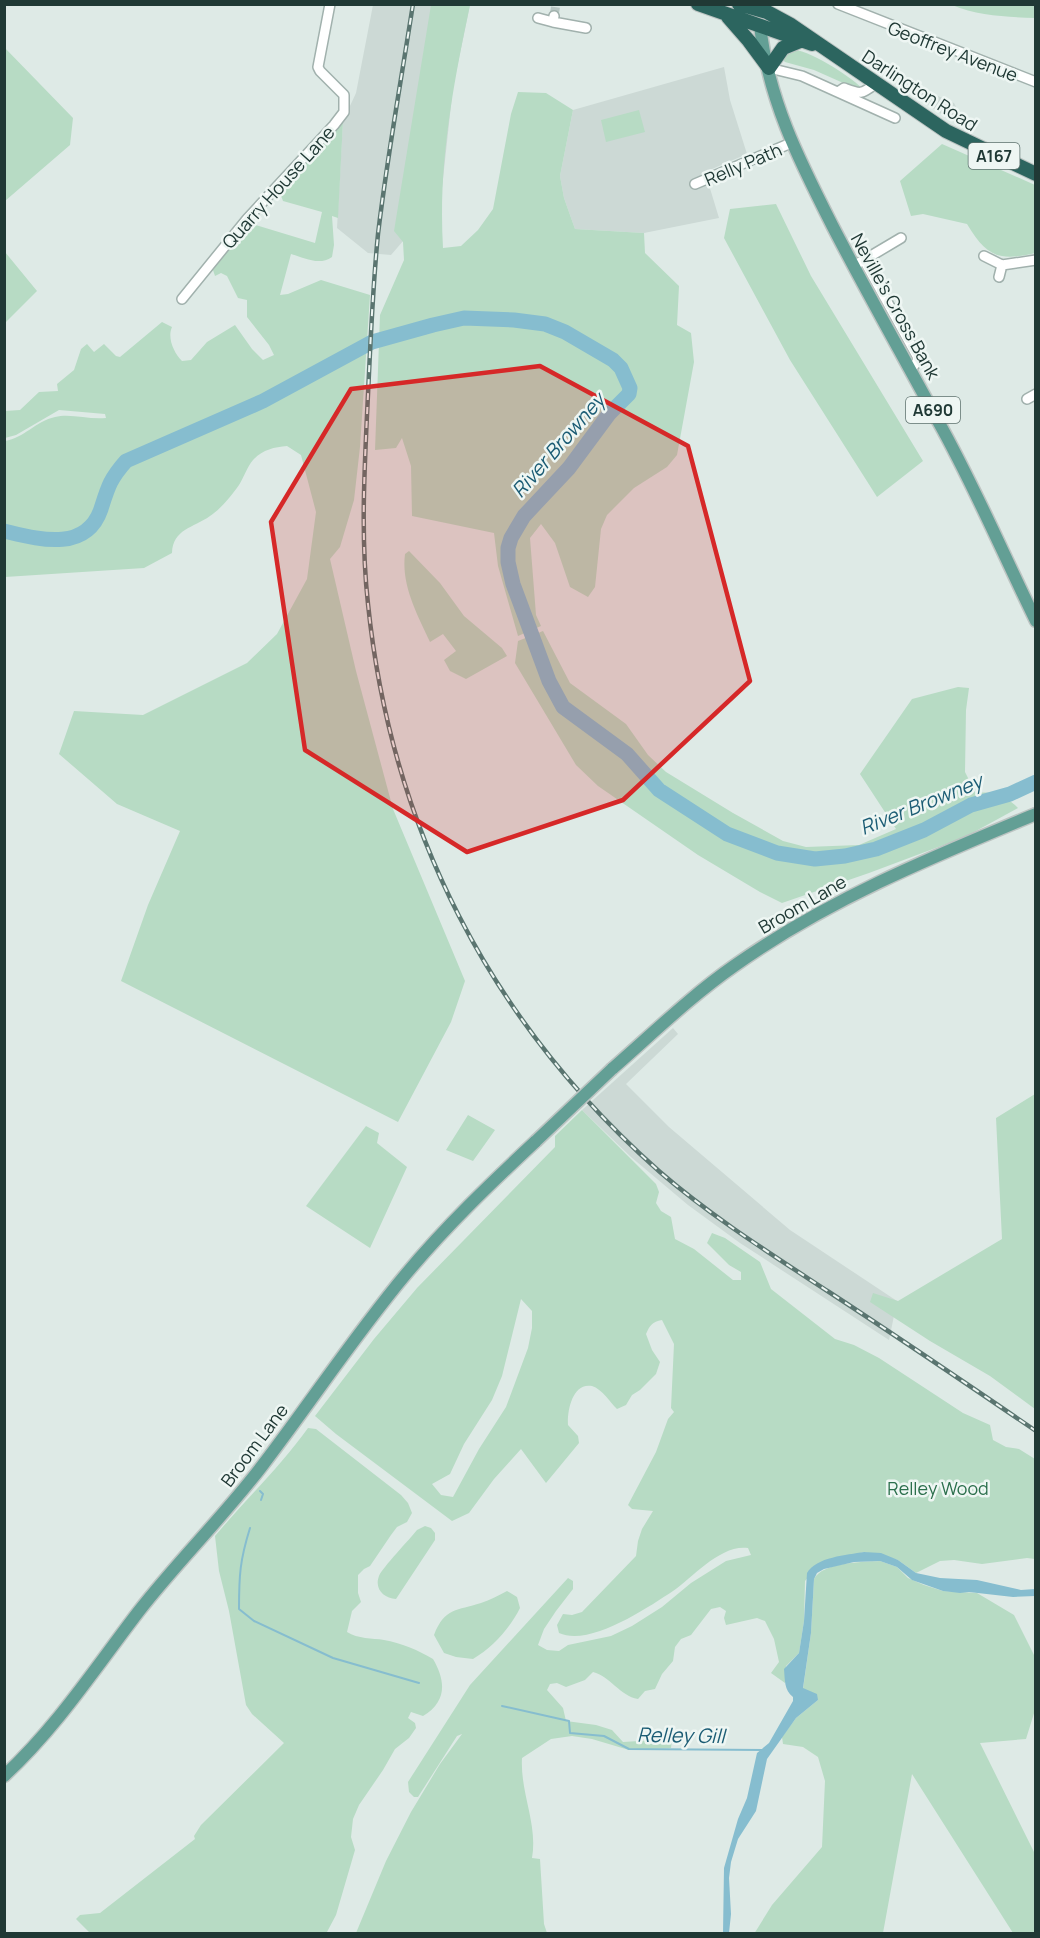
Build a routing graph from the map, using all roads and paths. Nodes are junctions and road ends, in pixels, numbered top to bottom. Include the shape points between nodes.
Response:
1 (330, 4) edge
2 (698, 4) edge
3 (739, 4) edge
4 (838, 4) edge
5 (763, 8) edge
6 (726, 15) junction
7 (538, 18) dead end
8 (765, 27) junction
9 (586, 28) dead end
10 (800, 41) junction
11 (820, 46) junction
12 (769, 68) junction
13 (1035, 82) edge
14 (875, 84) junction
15 (838, 92) junction
16 (895, 118) dead end
17 (791, 143) junction
18 (1035, 174) edge
19 (695, 184) dead end
20 (902, 238) dead end
21 (984, 256) dead end
22 (1035, 260) edge
23 (858, 263) junction
24 (1002, 265) junction
25 (999, 277) dead end
26 (182, 299) dead end
27 (1035, 621) edge
28 (1035, 814) edge
29 (4, 1776) edge

1 - 26 street, Quarry House Lane via 318,67 344,95 344,112 247,219
2 - 6 highway, A167
3 - 5 highway, A167
4 - 13 street, Geoffrey Avenue
5 - 8 highway, A690
5 - 11 highway, Darlington Road / A167
6 - 8 highway, A167
6 - 12 highway
7 - 9 street
8 - 10 highway, Darlington Road / A167
8 - 12 main road, Neville's Cross Bank / A690
10 - 11 highway, Darlington Road / A167
10 - 12 highway via 783,48
11 - 14 highway, Darlington Road / A167
12 - 15 street via 802,76
12 - 17 main road, Neville's Cross Bank / A690
14 - 15 street via 864,93 844,88
14 - 18 highway, Darlington Road / A167 via 954,136
15 - 16 street
17 - 19 street, Relly Path
17 - 23 main road, Neville's Cross Bank / A690
20 - 23 street
21 - 24 street
22 - 24 street
23 - 27 main road, Neville's Cross Bank / A690 via 953,448
24 - 25 street
28 - 29 main road, Broom Lane, bridge via 886,878 800,924 734,966 612,1069 465,1209 406,1273 262,1466 140,1610 58,1719

